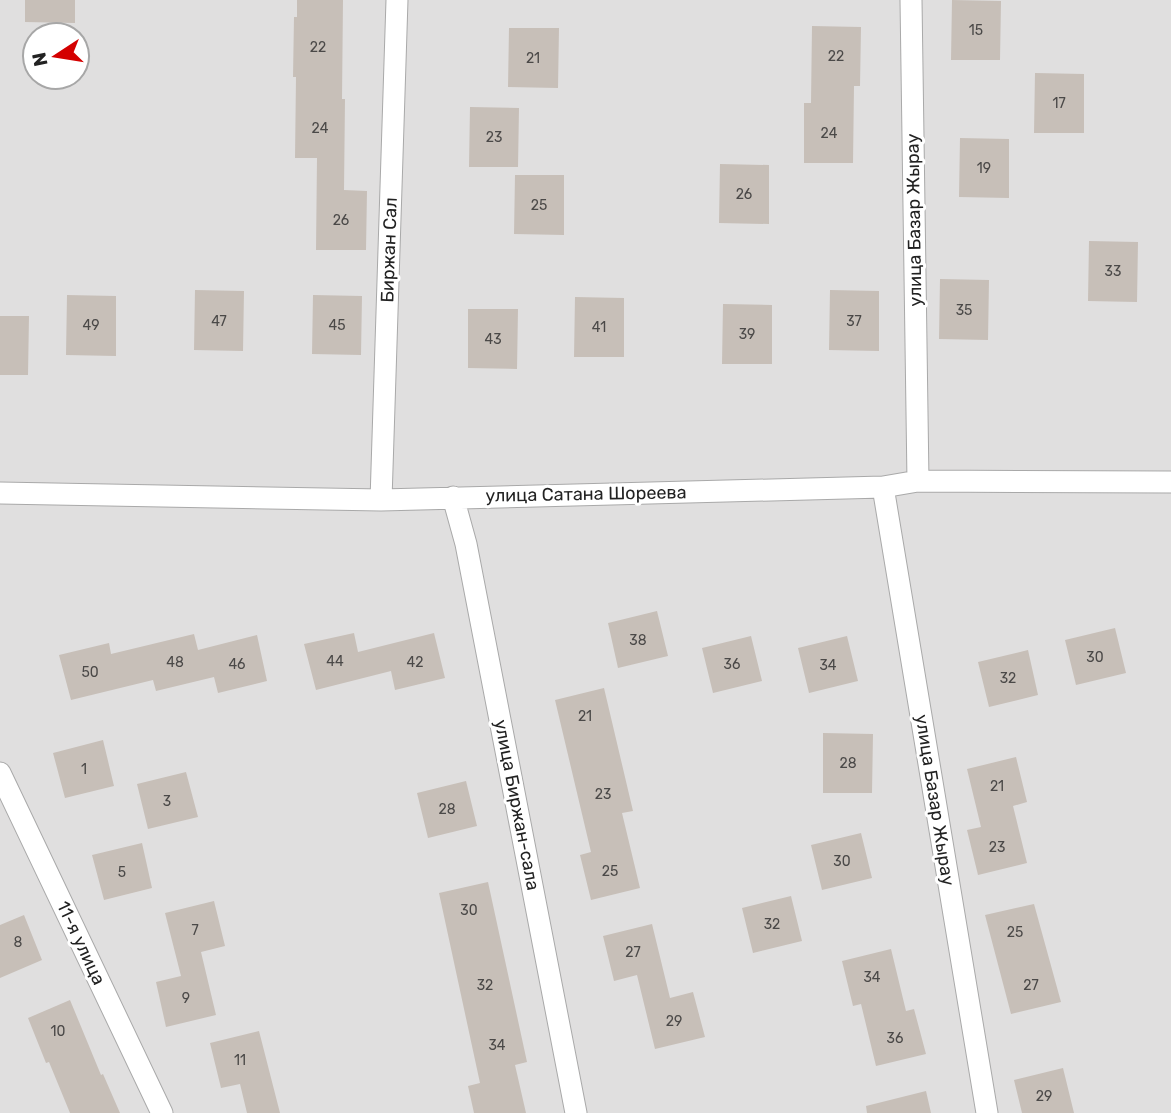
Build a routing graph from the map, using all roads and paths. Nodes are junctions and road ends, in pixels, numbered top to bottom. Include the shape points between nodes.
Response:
1 (397, 0) edge
2 (911, 0) edge
3 (918, 481) junction
4 (1171, 482) edge
5 (883, 487) junction
6 (0, 493) edge
7 (453, 497) junction
8 (381, 500) junction
9 (0, 773) edge
10 (162, 1113) edge
11 (576, 1113) edge
12 (986, 1113) edge

1 - 8 street, Биржан Сал
2 - 3 street, улица Базар Жырау
3 - 4 street, улица Сатана Шореева
3 - 5 street, улица Сатана Шореева
5 - 7 street, улица Сатана Шореева
5 - 12 street, улица Базар Жырау
6 - 8 street, улица Сатана Шореева
7 - 8 street, улица Сатана Шореева
7 - 11 street, улица Биржан-сала via 466,544
9 - 10 street, 11-я улица

